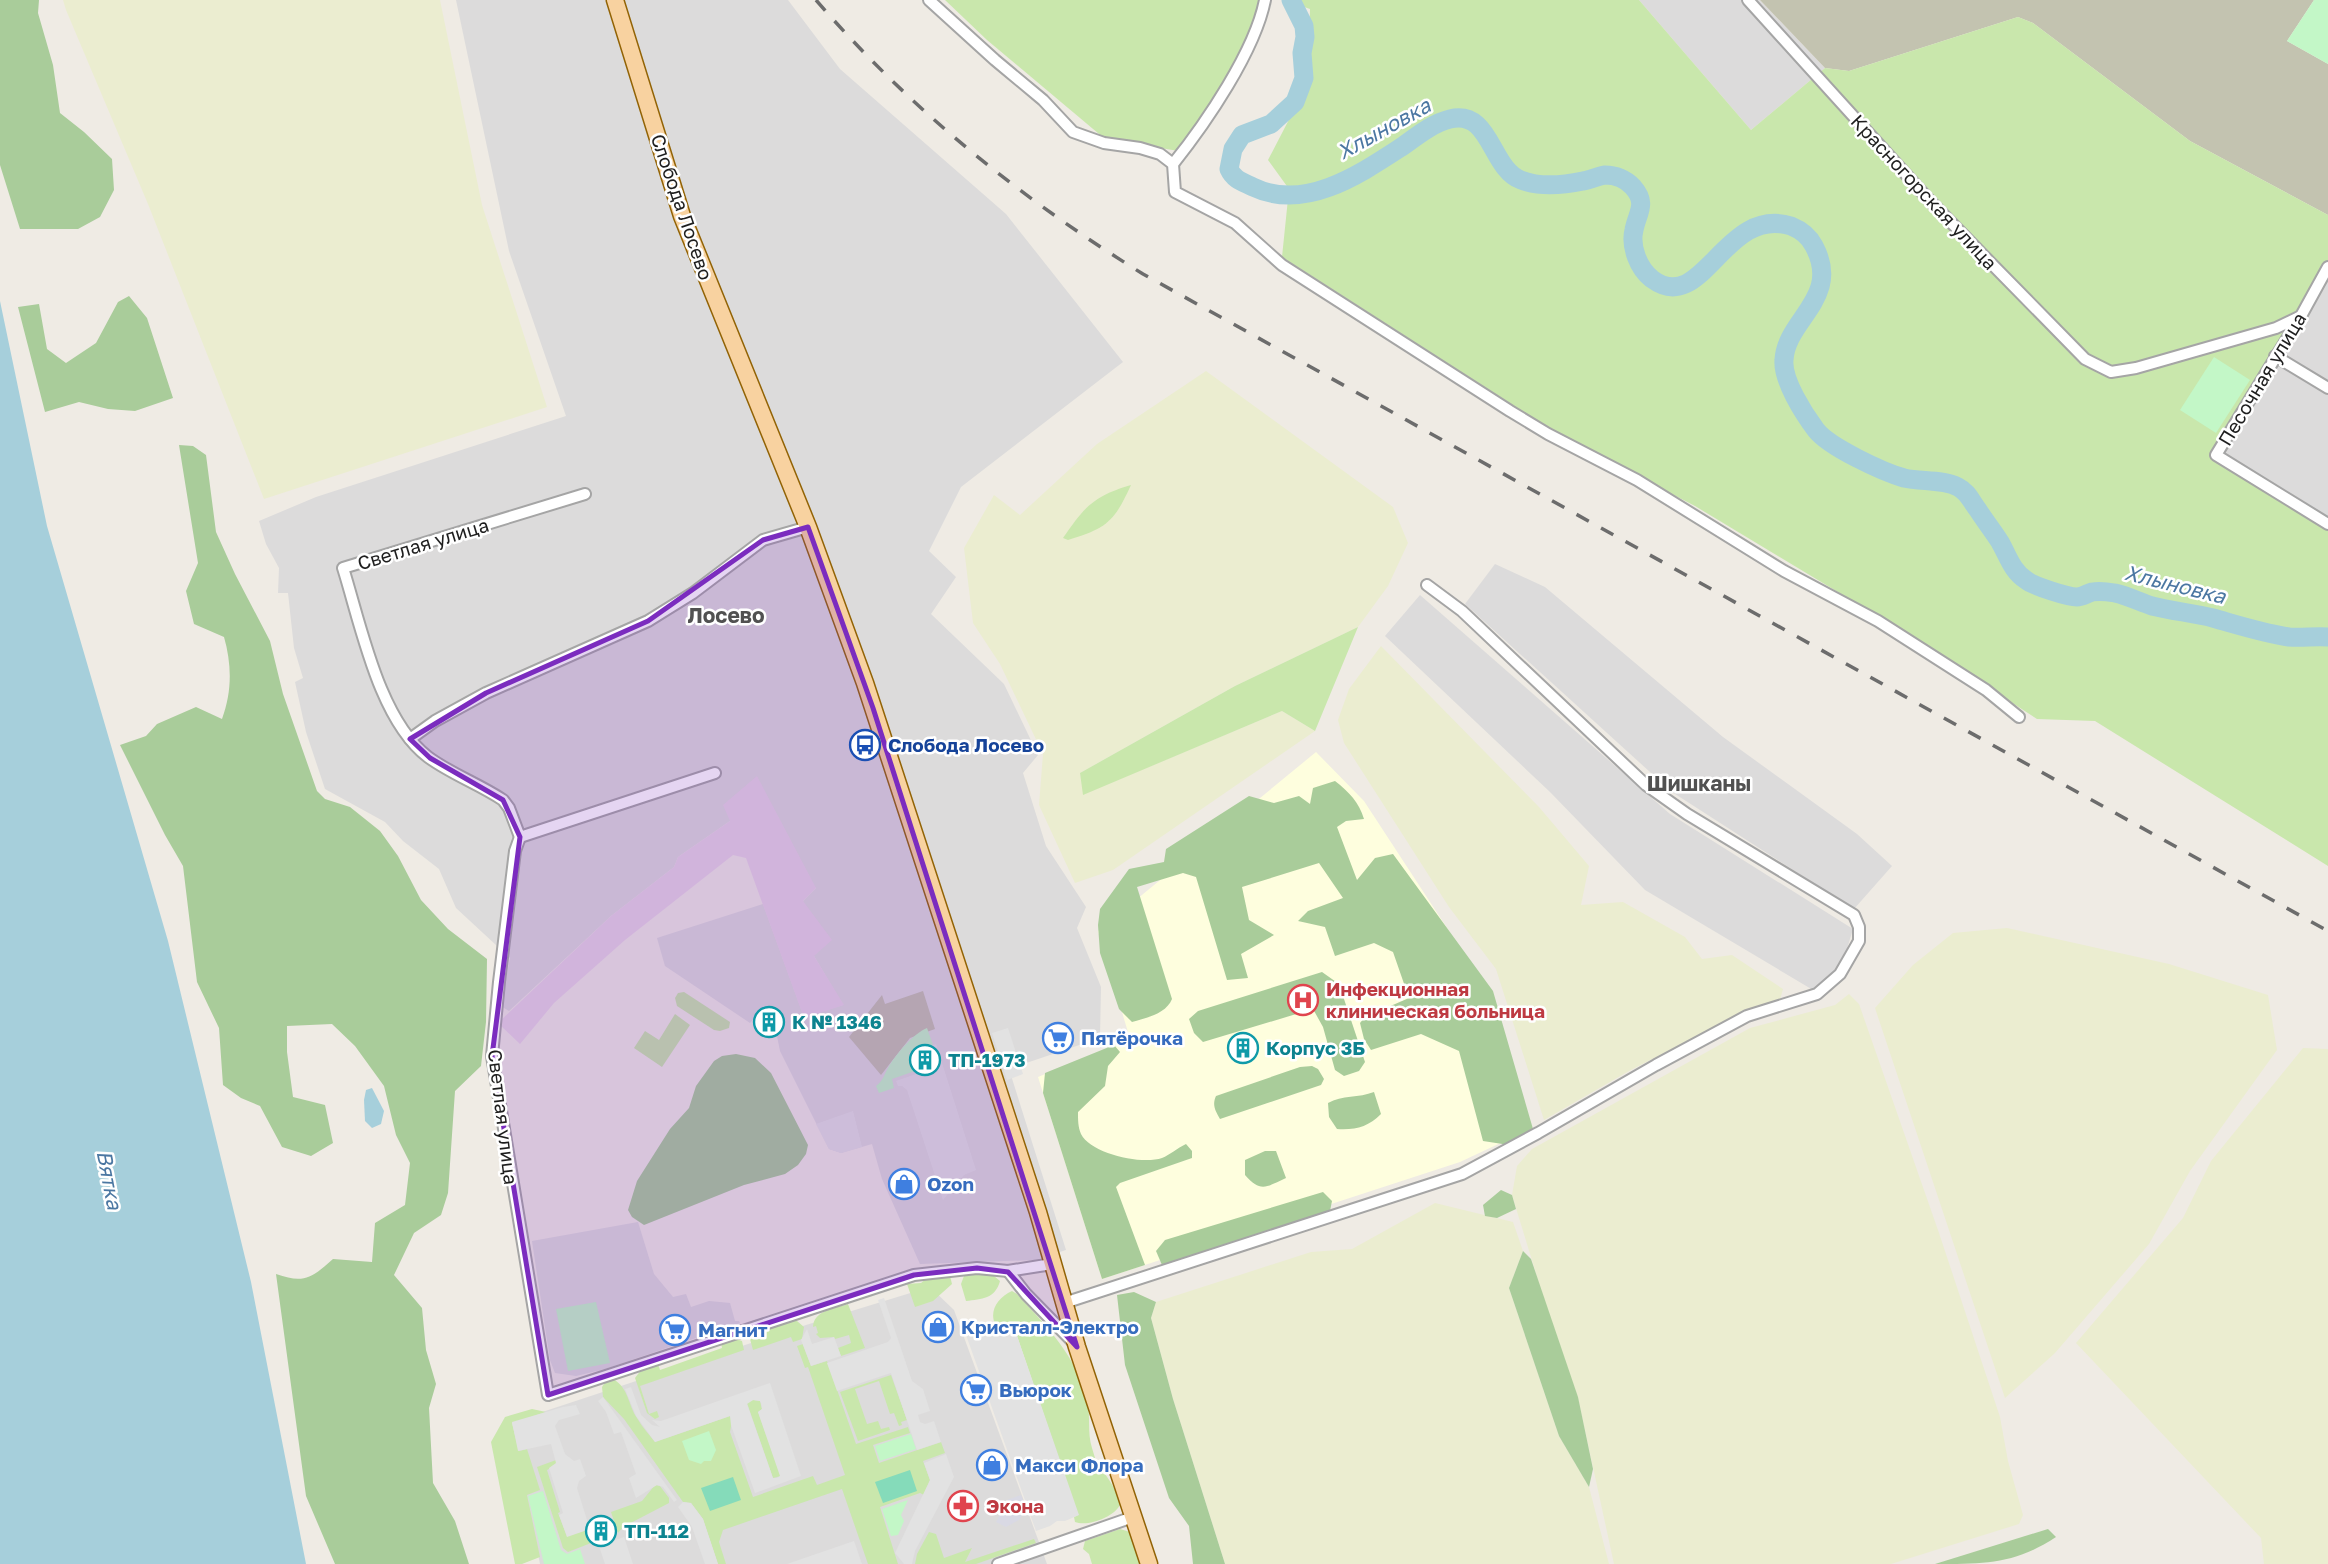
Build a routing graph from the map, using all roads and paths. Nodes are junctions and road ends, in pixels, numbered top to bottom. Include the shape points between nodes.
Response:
1 (615, 0) edge
2 (929, 0) edge
3 (1265, 0) edge
4 (1748, 0) edge
5 (1173, 164) junction
6 (2328, 267) edge
7 (2301, 316) junction
8 (2275, 356) junction
9 (2328, 388) edge
10 (585, 494) dead end
11 (2328, 524) edge
12 (808, 527) junction
13 (1427, 585) dead end
14 (2019, 717) dead end
15 (410, 739) junction
16 (715, 773) dead end
17 (520, 837) junction
18 (1052, 1264) junction
19 (1008, 1272) junction
20 (1064, 1303) junction
21 (1077, 1347) junction
22 (1133, 1517) junction
23 (998, 1564) edge
24 (1149, 1564) edge

1 - 12 main road, Слобода Лосево via 681,216
2 - 5 street via 1044,100 1073,132 1160,154
3 - 5 street via 1252,41
4 - 7 street, Красногорская улица via 1931,202 2085,359 2110,372 2136,368 2232,342
5 - 14 street via 1175,191 1235,223 1282,265 1548,434 1637,480 1784,571 1878,621 1986,690
6 - 7 street, Песочная улица
7 - 8 street, Песочная улица
8 - 9 street
8 - 11 street, Песочная улица via 2216,455
10 - 15 street, Светлая улица via 343,568 368,654
12 - 15 street via 762,540 648,621 486,693
12 - 18 main road, Слобода Лосево via 873,708
13 - 20 street via 1462,611 1646,785 1854,915 1860,927 1859,941 1840,974 1817,994 1747,1016 1462,1174
15 - 17 street, Светлая улица via 430,758 503,800
16 - 17 street
17 - 19 street, Светлая улица via 492,1056 548,1395 914,1275 977,1268
18 - 19 street
18 - 20 main road, Слобода Лосево
19 - 21 street
20 - 21 main road, Слобода Лосево
21 - 22 main road, Слобода Лосево
22 - 23 street
22 - 24 main road, Слобода Лосево

